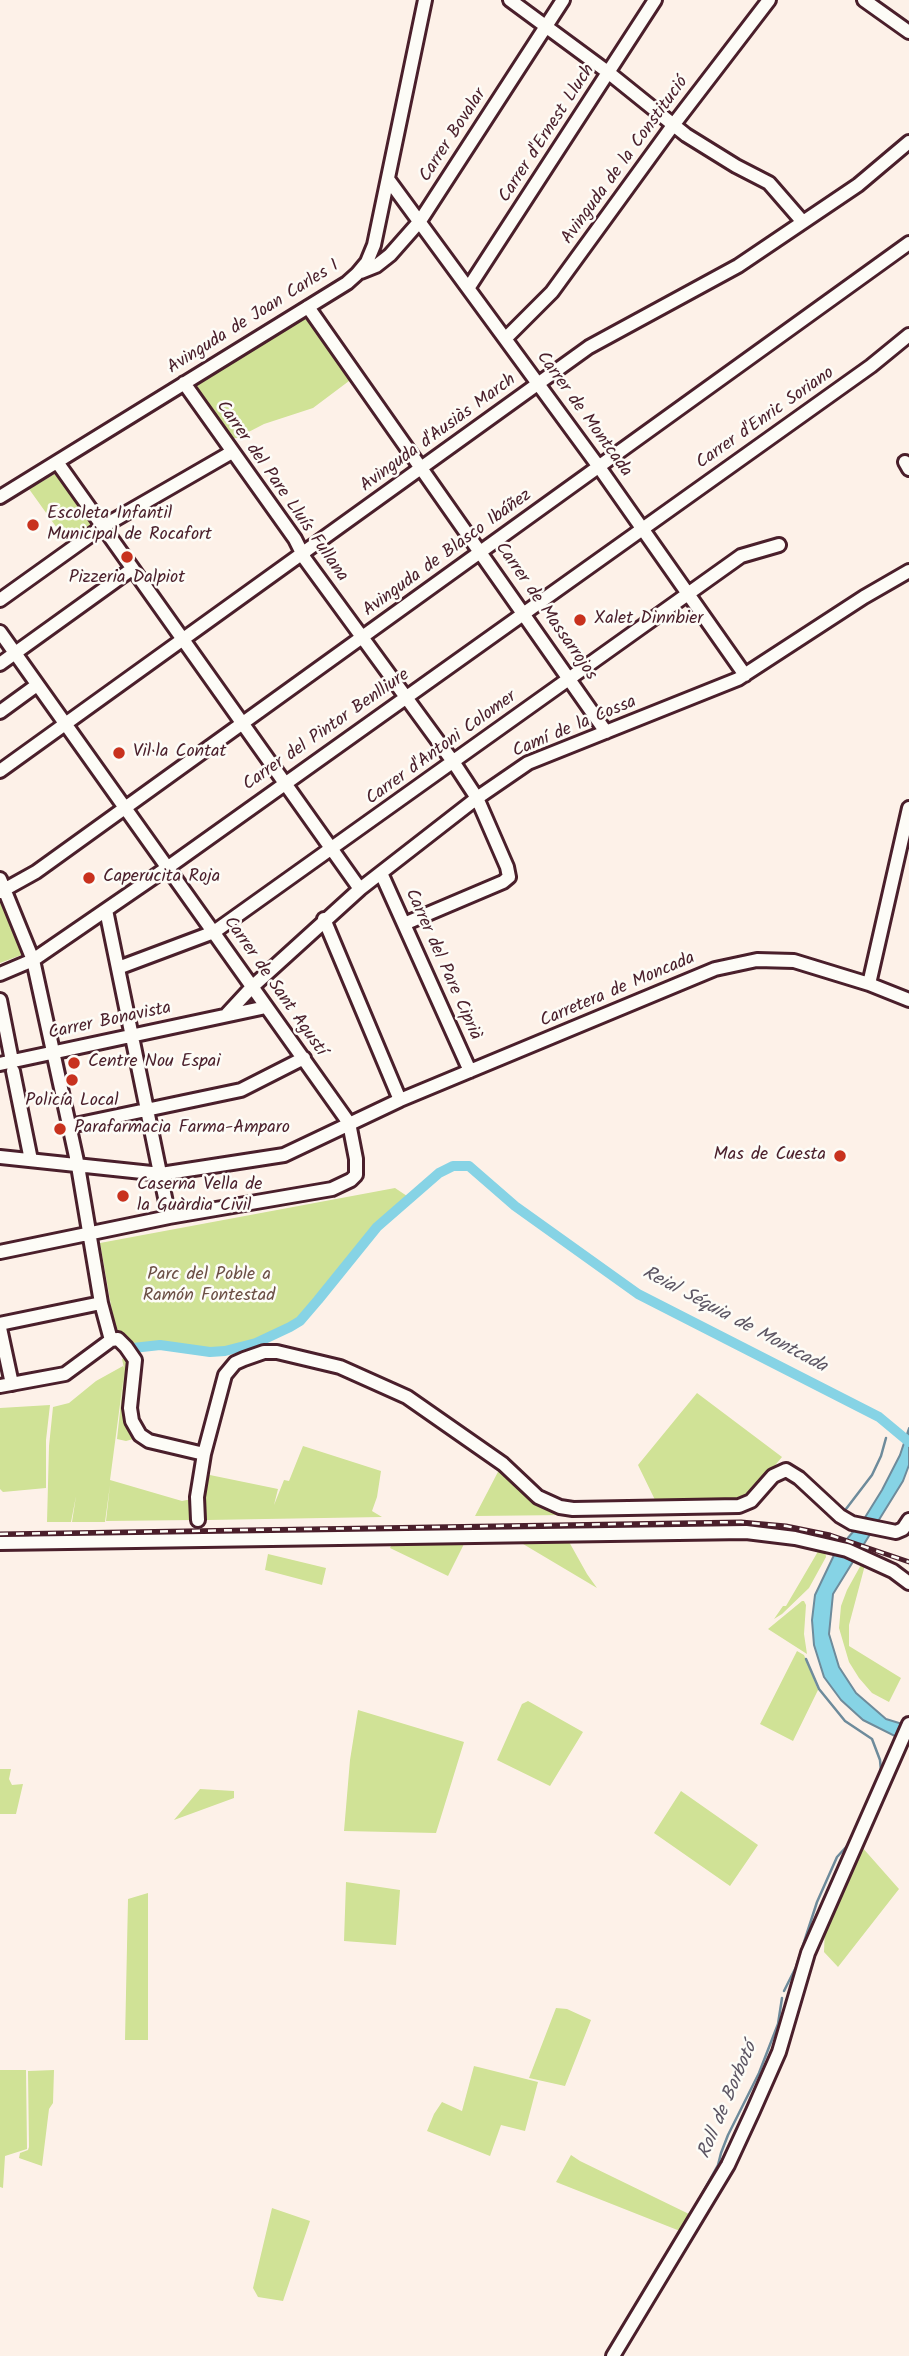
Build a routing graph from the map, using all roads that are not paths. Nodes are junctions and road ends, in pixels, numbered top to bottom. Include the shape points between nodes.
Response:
1 (425, 0) edge
2 (510, 0) edge
3 (563, 0) edge
4 (655, 0) edge
5 (769, 0) edge
6 (864, 0) edge
7 (546, 26) junction
8 (909, 32) edge
9 (609, 73) junction
10 (674, 124) junction
11 (909, 142) edge
12 (387, 179) junction
13 (420, 221) junction
14 (802, 221) junction
15 (909, 243) edge
16 (357, 274) junction
17 (469, 287) junction
18 (308, 307) junction
19 (909, 335) edge
20 (506, 338) junction
21 (184, 383) junction
22 (538, 383) junction
23 (232, 452) junction
24 (57, 462) junction
25 (600, 466) junction
26 (421, 468) junction
27 (0, 497) edge
28 (102, 527) junction
29 (642, 529) junction
30 (779, 545) dead end
31 (303, 552) junction
32 (482, 552) junction
33 (132, 569) junction
34 (909, 571) edge
35 (687, 593) junction
36 (0, 600) edge
37 (523, 612) junction
38 (0, 632) edge
39 (362, 637) junction
40 (182, 639) junction
41 (15, 653) junction
42 (0, 664) edge
43 (745, 676) junction
44 (570, 678) junction
45 (37, 685) junction
46 (405, 697) junction
47 (0, 712) edge
48 (242, 722) junction
49 (65, 724) junction
50 (607, 732) junction
51 (454, 763) junction
52 (0, 771) edge
53 (285, 782) junction
54 (477, 798) junction
55 (123, 807) junction
56 (909, 808) edge
57 (332, 848) junction
58 (167, 868) junction
59 (382, 873) junction
60 (2, 887) edge
61 (360, 889) junction
62 (106, 911) junction
63 (324, 919) junction
64 (404, 924) junction
65 (214, 932) junction
66 (33, 960) junction
67 (118, 968) junction
68 (0, 974) edge
69 (869, 984) junction
70 (252, 987) junction
71 (0, 1000) edge
72 (909, 1000) edge
73 (267, 1007) junction
74 (227, 1014) junction
75 (132, 1035) junction
76 (54, 1052) junction
77 (303, 1058) junction
78 (8, 1066) edge
79 (470, 1071) junction
80 (400, 1100) junction
81 (148, 1109) junction
82 (349, 1123) junction
83 (69, 1126) junction
84 (0, 1157) edge
85 (31, 1160) junction
86 (78, 1166) junction
87 (162, 1174) junction
88 (169, 1217) junction
89 (89, 1234) junction
90 (0, 1252) edge
91 (101, 1303) junction
92 (0, 1326) edge
93 (111, 1340) junction
94 (6, 1385) edge
95 (204, 1454) junction
96 (198, 1520) dead end
97 (909, 1520) edge
98 (0, 1543) edge
99 (909, 1583) edge
100 (909, 1724) edge
101 (613, 2356) edge

1 - 12 street, Avinguda de Joan Carles I
2 - 7 street
3 - 7 street, Carrer Bovalar
4 - 9 street, Carrer d'Ernest Lluch
5 - 10 street, Avinguda de la Constitució
6 - 8 street
7 - 9 street
7 - 13 street, Carrer Bovalar
9 - 10 street
9 - 17 street, Carrer d'Ernest Lluch
10 - 14 street via 769,183
10 - 20 street, Avinguda de la Constitució via 552,292
11 - 14 street, Avinguda d'Ausiàs March via 858,185
12 - 13 street, Carrer de Montcada
12 - 16 street, Avinguda de Joan Carles I via 372,253
13 - 16 street, Carrer Bovalar via 390,255
13 - 17 street, Carrer de Montcada
14 - 22 street, Avinguda d'Ausiàs March via 738,266 589,347
15 - 25 street, Avinguda de Blasco Ibáñez
16 - 18 street, Avinguda de Joan Carles I
17 - 20 street, Carrer de Montcada
18 - 21 street, Avinguda de Joan Carles I
18 - 26 street, Carrer de Massarrojos
19 - 29 street, Carrer d'Enric Soriano
20 - 22 street, Carrer de Montcada
21 - 23 street, Carrer del Pare Lluís Fullana
21 - 24 street, Avinguda de Joan Carles I
22 - 25 street, Carrer de Montcada
22 - 26 street, Avinguda d'Ausiàs March
23 - 28 street
23 - 31 street, Carrer del Pare Lluís Fullana
24 - 27 street, Avinguda de Joan Carles I
24 - 28 street
25 - 29 street, Carrer de Montcada
25 - 32 street, Avinguda de Blasco Ibáñez
26 - 31 street, Avinguda d'Ausiàs March
26 - 32 street, Carrer de Massarrojos
28 - 33 street
28 - 36 street
29 - 35 street, Carrer de Montcada
29 - 37 street, Carrer del Pintor Benlliure
30 - 35 street, Carrer d'Antoni Colomer via 741,556
31 - 39 street, Carrer del Pare Lluís Fullana
31 - 40 street, Avinguda d'Ausiàs March
32 - 37 street, Carrer de Massarrojos
32 - 39 street, Avinguda de Blasco Ibáñez
33 - 40 street
33 - 41 street
34 - 43 street, Camí de la Cossa
35 - 43 street, Carrer de Montcada
35 - 44 street, Carrer d'Antoni Colomer
37 - 44 street, Carrer de Massarrojos
37 - 46 street, Carrer del Pintor Benlliure
38 - 41 street, Carrer de Sant Agustí
39 - 46 street, Carrer del Pare Lluís Fullana
39 - 48 street, Avinguda de Blasco Ibáñez
40 - 48 street
40 - 49 street, Avinguda d'Ausiàs March
41 - 42 street
41 - 45 street, Carrer de Sant Agustí
43 - 50 street, Camí de la Cossa
44 - 50 street, Carrer de Massarrojos
44 - 51 street, Carrer d'Antoni Colomer
45 - 47 street
45 - 49 street, Carrer de Sant Agustí
46 - 51 street, Carrer del Pare Lluís Fullana
46 - 53 street, Carrer del Pintor Benlliure
48 - 53 street
48 - 55 street, Avinguda de Blasco Ibáñez
49 - 52 street, Avinguda d'Ausiàs March
49 - 55 street, Carrer de Sant Agustí
50 - 54 street, Camí de la Cossa via 528,763
51 - 54 street, Carrer del Pare Lluís Fullana
51 - 57 street, Carrer d'Antoni Colomer
53 - 57 street
53 - 58 street, Carrer del Pintor Benlliure
54 - 59 street, Camí de la Cossa
54 - 64 street, Carrer del Pare Lluís Fullana via 509,877
55 - 58 street, Carrer de Sant Agustí
55 - 60 street, Avinguda de Blasco Ibáñez via 36,872
56 - 69 street
57 - 61 street
57 - 65 street, Carrer d'Antoni Colomer
58 - 62 street, Carrer del Pintor Benlliure
58 - 65 street, Carrer de Sant Agustí
59 - 61 street, Camí de la Cossa
59 - 64 street, Carrer del Pare Ciprià
60 - 66 street
61 - 63 street, Camí de la Cossa
62 - 66 street, Carrer del Pintor Benlliure
62 - 67 street
63 - 70 street, Camí de la Cossa
63 - 80 street
64 - 79 street, Carrer del Pare Ciprià
65 - 67 street, Carrer d'Antoni Colomer
65 - 70 street, Carrer de Sant Agustí
66 - 68 street, Carrer del Pintor Benlliure
66 - 76 street
67 - 75 street
69 - 72 street, Carretera de Moncada
69 - 79 street, Carretera de Moncada via 794,961 757,960 703,974
70 - 73 street, Carrer de Sant Agustí
70 - 74 street
71 - 78 street
73 - 74 street, Carrer Bonavista
73 - 77 street, Carrer de Sant Agustí
74 - 75 street, Carrer Bonavista
75 - 76 street, Carrer Bonavista
75 - 81 street
76 - 78 street, Carrer Bonavista
76 - 83 street
77 - 81 street via 241,1090
77 - 82 street, Carrer de Sant Agustí
78 - 85 street
79 - 80 street, Carretera de Moncada
80 - 82 street, Carretera de Moncada
81 - 83 street
81 - 87 street
82 - 87 street, Carretera de Moncada via 284,1155
82 - 88 street via 356,1175 344,1184
83 - 86 street
84 - 85 street, Carretera de Moncada
85 - 86 street, Carretera de Moncada
86 - 87 street, Carretera de Moncada
86 - 89 street
87 - 88 street
88 - 89 street
89 - 90 street
89 - 91 street
91 - 92 street
91 - 93 street
92 - 94 street
93 - 94 street via 65,1374
93 - 95 street via 118,1339 135,1360 130,1408 140,1435
95 - 96 street
95 - 97 street via 230,1368 253,1355 277,1352 340,1367 407,1397 503,1465 538,1497 560,1507 739,1506 786,1470 852,1523 896,1532
98 - 99 street via 746,1532 835,1546 893,1571
100 - 101 street via 808,1953 779,2052 728,2165

